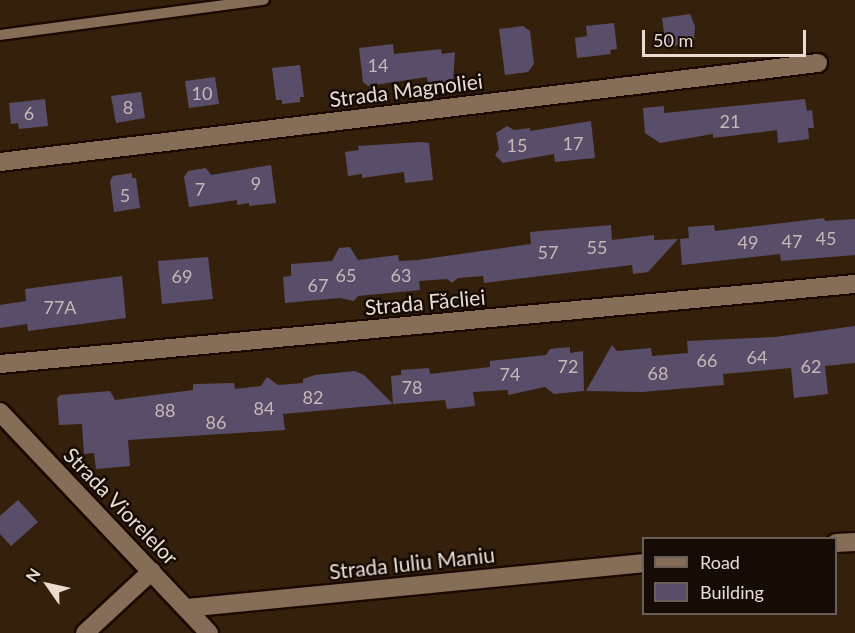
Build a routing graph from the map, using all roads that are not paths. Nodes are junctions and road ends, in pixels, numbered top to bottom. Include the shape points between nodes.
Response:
1 (264, 0) edge
2 (0, 36) edge
3 (818, 63) dead end
4 (0, 162) edge
5 (855, 284) edge
6 (0, 364) edge
7 (0, 412) edge
8 (855, 542) edge
9 (837, 543) edge
10 (642, 563) edge
11 (152, 571) junction
12 (186, 608) junction
13 (86, 633) edge
14 (209, 633) edge

1 - 2 lane
3 - 4 street, Strada Magnoliei
5 - 6 street, Strada Făcliei
7 - 11 street, Strada Viorelelor
8 - 9 street
10 - 12 street, Strada Iuliu Maniu
11 - 12 street, Strada Viorelelor
11 - 13 street
12 - 14 street, Strada Viorelelor

